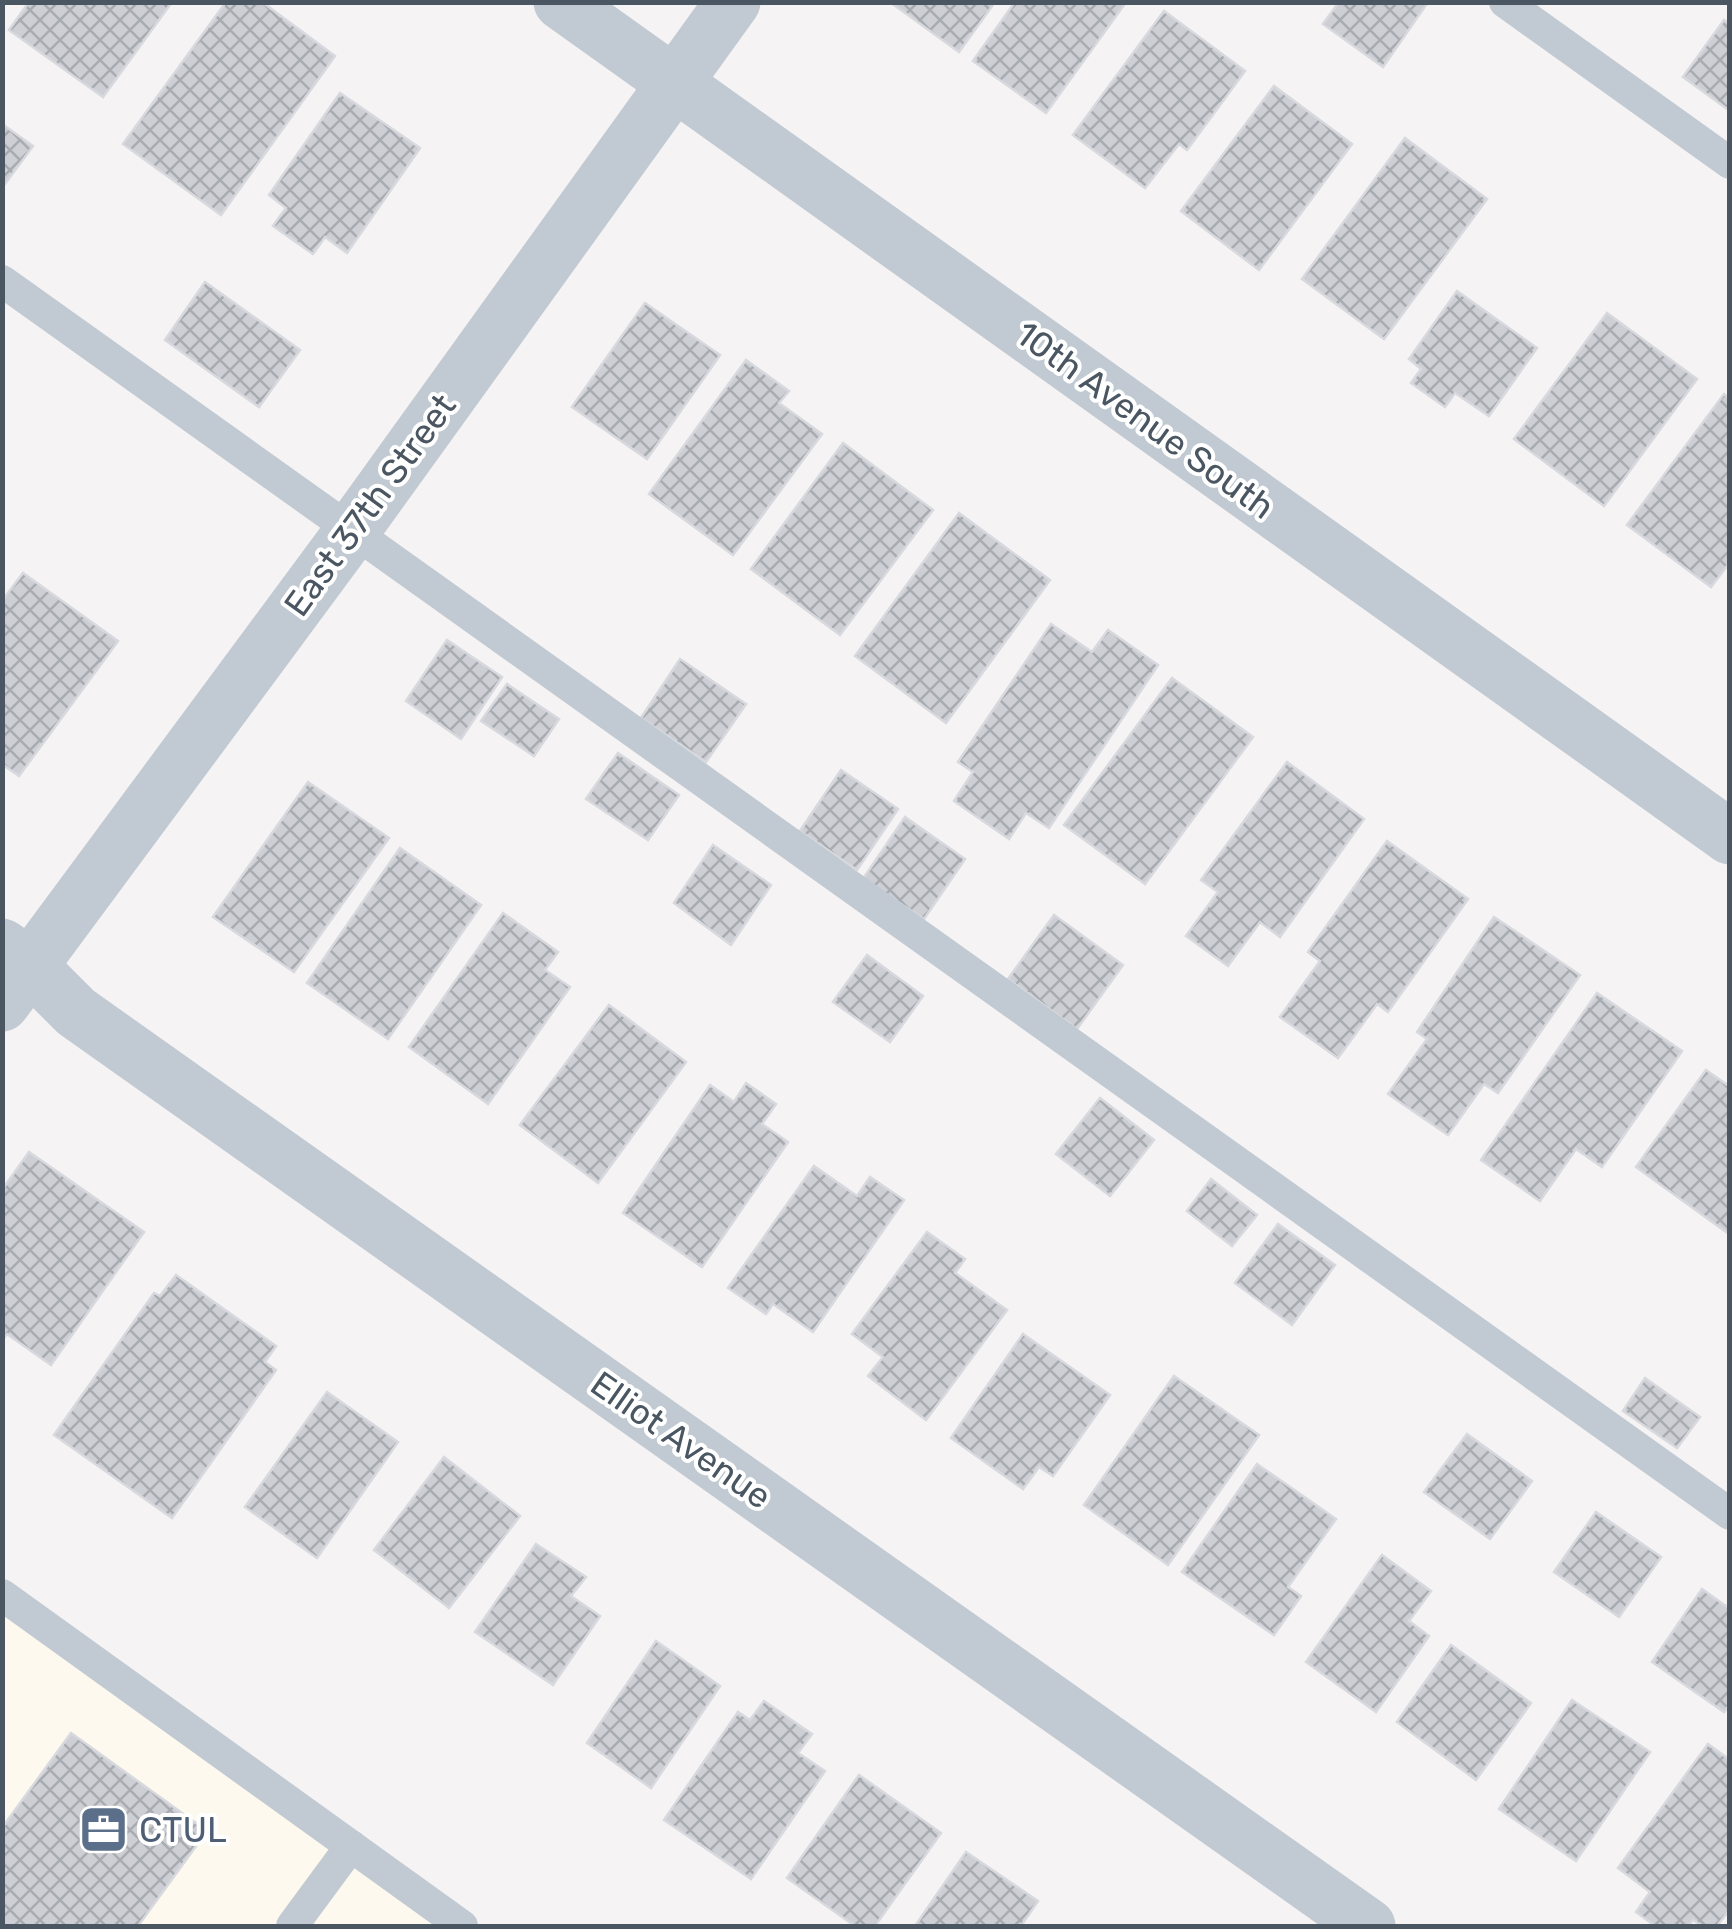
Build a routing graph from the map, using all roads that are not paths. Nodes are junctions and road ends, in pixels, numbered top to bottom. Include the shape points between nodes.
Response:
1 (561, 2) edge
2 (733, 2) edge
3 (1506, 2) edge
4 (674, 83) junction
5 (1730, 163) edge
6 (2, 281) edge
7 (352, 531) junction
8 (1730, 837) edge
9 (11, 972) edge
10 (1730, 1514) edge
11 (2, 1595) edge
12 (351, 1846) junction
13 (292, 1926) edge
14 (462, 1926) edge
15 (1368, 1926) edge

1 - 4 street, 10th Avenue South
2 - 4 street, East 37th Street
3 - 5 lane
4 - 7 street, East 37th Street
4 - 8 street, 10th Avenue South
6 - 7 lane
7 - 9 street, East 37th Street
7 - 10 lane
9 - 15 street, Elliot Avenue
11 - 12 lane
12 - 13 lane
12 - 14 lane

